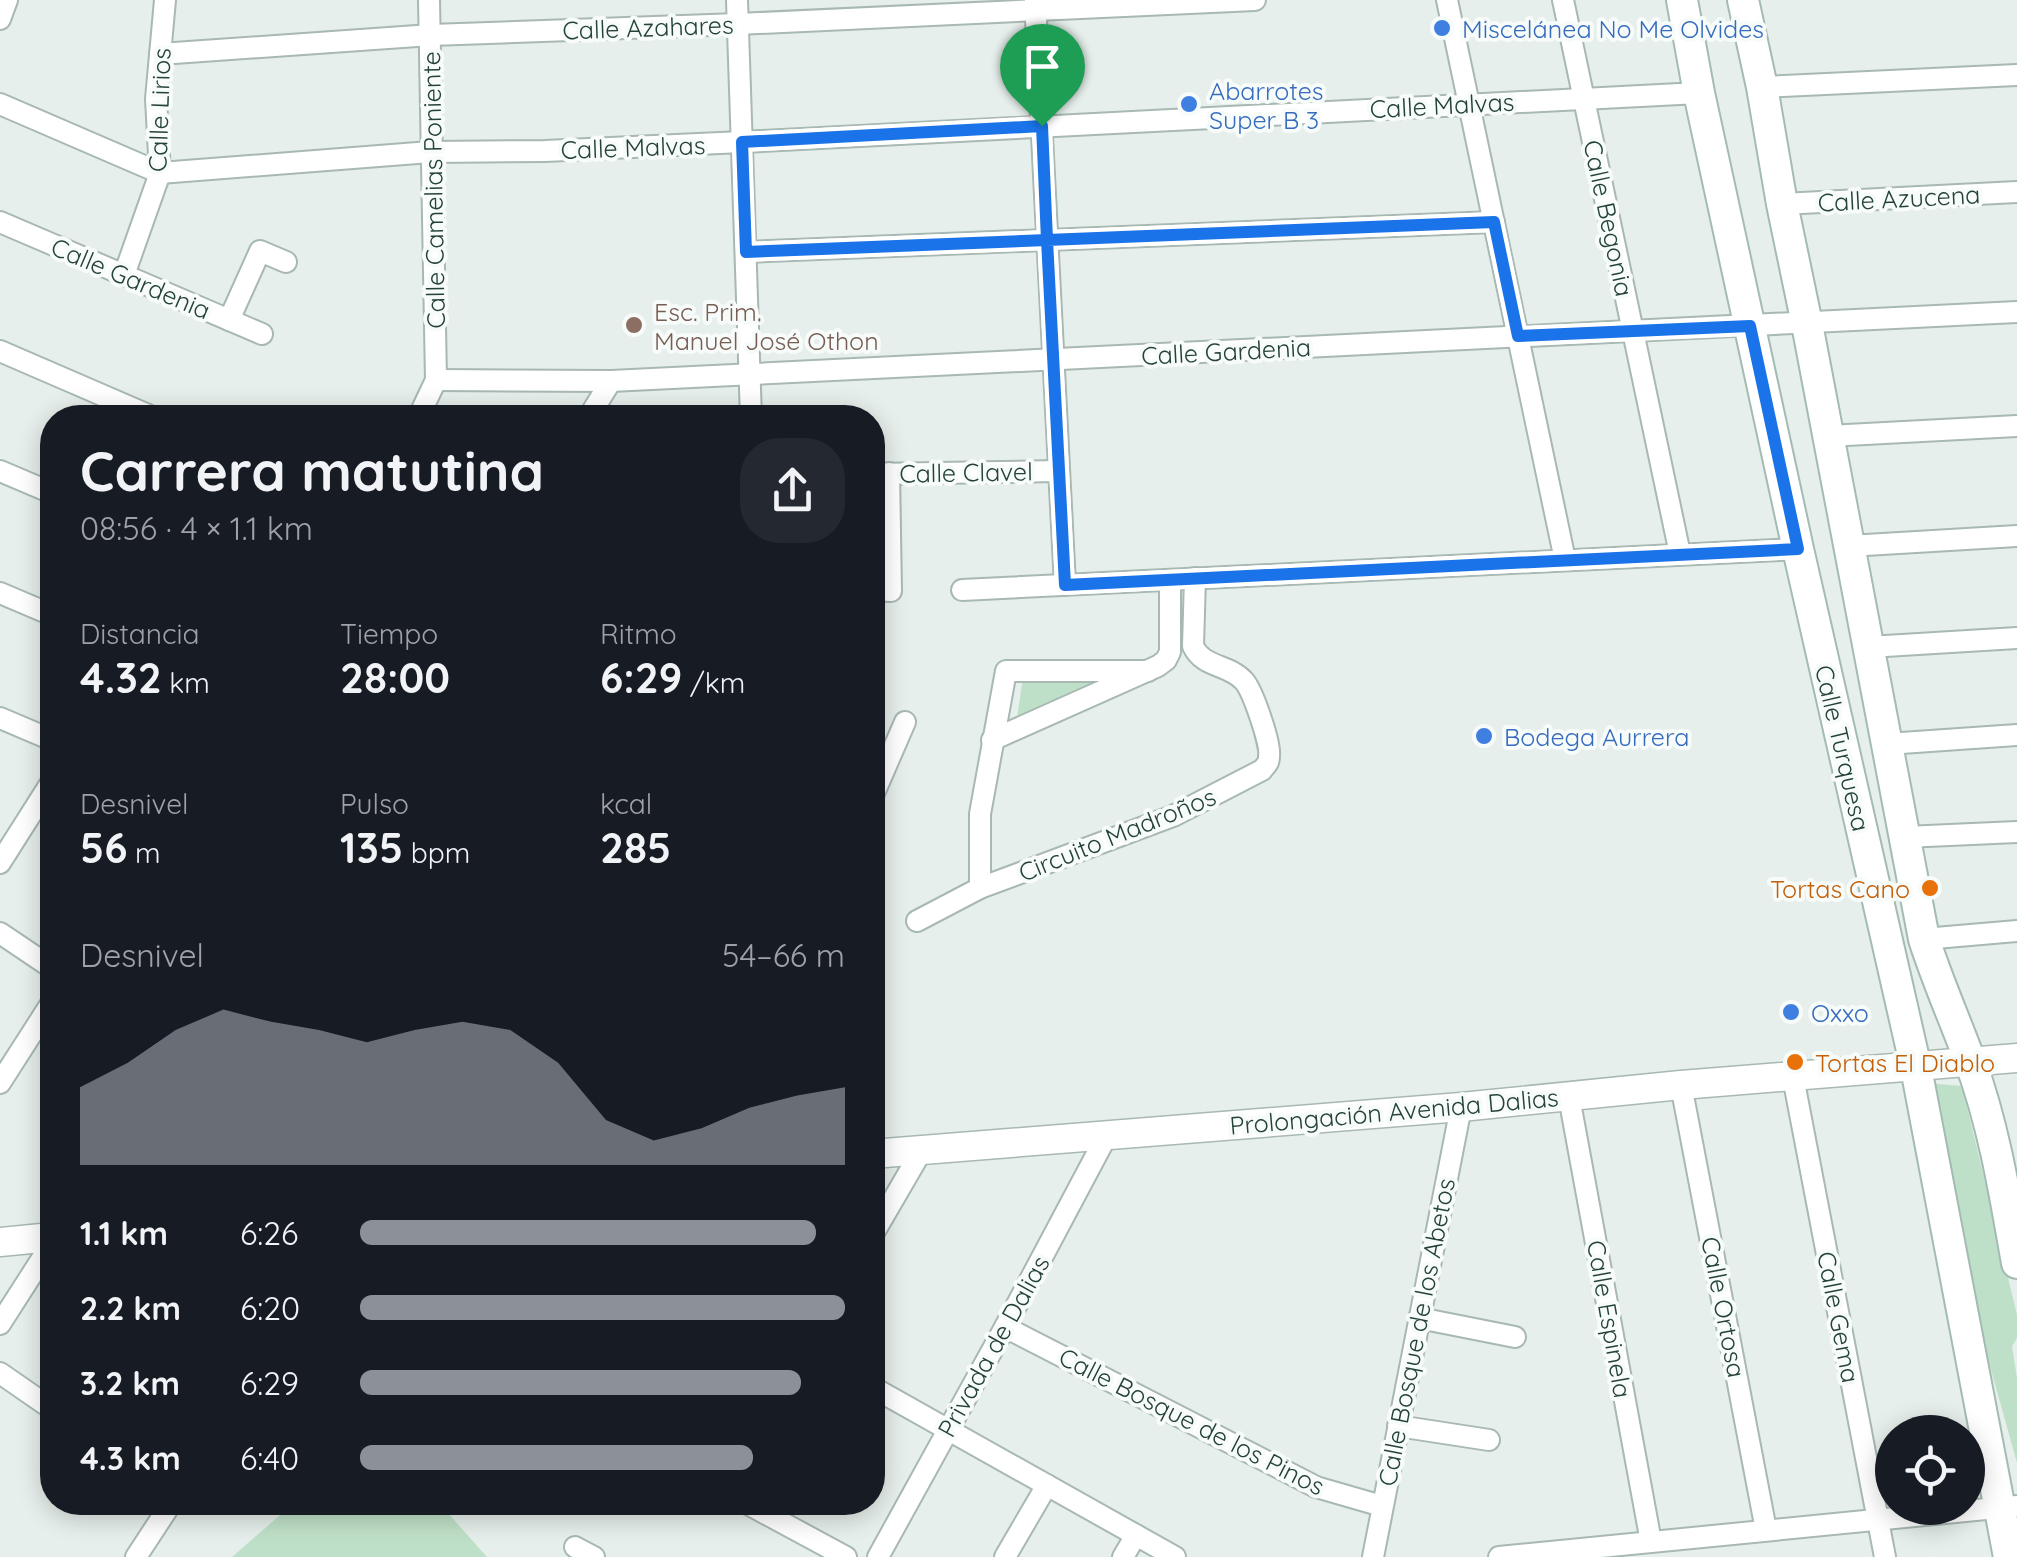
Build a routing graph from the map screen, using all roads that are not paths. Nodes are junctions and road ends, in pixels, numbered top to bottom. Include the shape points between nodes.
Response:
1 (7, 0) edge
2 (165, 0) edge
3 (429, 0) edge
4 (737, 0) edge
5 (1255, 0) edge
6 (1447, 0) edge
7 (1563, 0) edge
8 (1682, 0) edge
9 (1743, 0) edge
10 (1036, 5) edge
11 (0, 19) edge
12 (738, 24) junction
13 (431, 35) junction
14 (160, 54) junction
15 (2017, 76) edge
16 (1762, 87) junction
17 (1699, 93) junction
18 (1584, 98) junction
19 (0, 104) edge
20 (1469, 104) junction
21 (1042, 126) junction
22 (742, 142) junction
23 (430, 152) junction
24 (160, 172) junction
25 (2017, 192) edge
26 (1782, 204) junction
27 (0, 222) edge
28 (1494, 222) junction
29 (1047, 240) junction
30 (746, 252) junction
31 (286, 262) dead end
32 (124, 275) junction
33 (2017, 312) edge
34 (230, 320) junction
35 (1807, 324) junction
36 (1750, 326) junction
37 (1633, 330) junction
38 (262, 334) dead end
39 (1518, 336) junction
40 (0, 351) edge
41 (1053, 359) junction
42 (750, 374) junction
43 (436, 380) junction
44 (611, 382) junction
45 (125, 405) edge
46 (424, 405) edge
47 (596, 405) edge
48 (748, 405) edge
49 (2017, 426) edge
50 (1828, 436) junction
51 (0, 471) edge
52 (1059, 471) junction
53 (885, 474) edge
54 (40, 488) edge
55 (885, 521) edge
56 (2017, 536) edge
57 (1849, 546) junction
58 (1798, 549) junction
59 (1680, 554) junction
60 (1565, 560) junction
61 (1195, 578) junction
62 (1170, 580) junction
63 (1065, 585) junction
64 (962, 590) dead end
65 (885, 591) edge
66 (0, 593) edge
67 (40, 610) edge
68 (2017, 638) edge
69 (1869, 647) junction
70 (1148, 670) junction
71 (0, 718) edge
72 (905, 722) dead end
73 (40, 735) edge
74 (2017, 735) edge
75 (992, 740) junction
76 (1887, 744) junction
77 (885, 768) edge
78 (40, 801) edge
79 (2017, 832) edge
80 (1905, 838) junction
81 (0, 863) edge
82 (980, 888) junction
83 (917, 921) dead end
84 (2017, 931) edge
85 (0, 933) edge
86 (1924, 938) junction
87 (40, 960) edge
88 (40, 1021) edge
89 (2017, 1058) edge
90 (1970, 1062) junction
91 (1916, 1068) junction
92 (1793, 1077) junction
93 (0, 1083) edge
94 (1681, 1084) junction
95 (1569, 1097) junction
96 (1461, 1108) junction
97 (1107, 1135) junction
98 (922, 1150) junction
99 (885, 1153) edge
100 (2010, 1184) edge
101 (885, 1214) edge
102 (40, 1240) edge
103 (0, 1242) edge
104 (40, 1259) edge
105 (2017, 1264) edge
106 (1419, 1318) junction
107 (0, 1324) edge
108 (1005, 1328) junction
109 (1514, 1336) dead end
110 (0, 1374) edge
111 (885, 1394) edge
112 (40, 1401) edge
113 (1398, 1426) junction
114 (948, 1430) junction
115 (1489, 1440) dead end
116 (1046, 1485) junction
117 (1382, 1506) junction
118 (2008, 1507) edge
119 (1875, 1509) edge
120 (163, 1515) edge
121 (780, 1515) edge
122 (1875, 1520) edge
123 (1878, 1525) edge
124 (1766, 1530) junction
125 (1136, 1535) junction
126 (1651, 1542) junction
127 (136, 1557) edge
128 (846, 1557) edge
129 (878, 1557) edge
130 (1005, 1557) edge
131 (1123, 1557) edge
132 (1175, 1557) edge
133 (1373, 1557) edge
134 (1499, 1557) edge
135 (1884, 1557) edge
136 (2008, 1557) edge

1 - 11 street
2 - 14 street, Calle Lirios
3 - 13 street, Calle Camelias Poniente
4 - 12 street
5 - 10 street, Calle Azahares
6 - 20 street
7 - 18 street, Calle Begonia
8 - 17 main road, Calle Turquesa
9 - 16 main road, Calle Turquesa
10 - 12 street, Calle Azahares
10 - 21 street
12 - 13 street, Calle Azahares
12 - 22 street
13 - 14 street, Calle Azahares
13 - 23 street, Calle Camelias Poniente
14 - 24 street, Calle Lirios
15 - 16 street
16 - 26 main road, Calle Turquesa
17 - 18 street, Calle Malvas
17 - 36 main road, Calle Turquesa
18 - 20 street, Calle Malvas
18 - 37 street, Calle Begonia
19 - 24 street, Calle Malvas
20 - 21 street, Calle Malvas
20 - 28 street
21 - 22 street, Calle Malvas
21 - 29 street
22 - 23 street, Calle Malvas
22 - 30 street
23 - 24 street, Calle Malvas
23 - 43 street, Calle Camelias Poniente
24 - 32 street, Calle Lirios
25 - 26 street, Calle Azucena
26 - 35 main road, Calle Turquesa
27 - 32 street, Calle Gardenia
28 - 29 street
28 - 39 street
29 - 30 street
29 - 41 street
30 - 42 street
31 - 34 street via 260,251
32 - 34 street, Calle Gardenia
33 - 35 street, Calle Gardenia
34 - 38 street, Calle Gardenia
35 - 36 street, Calle Gardenia
35 - 50 main road, Calle Turquesa
36 - 37 street, Calle Gardenia
36 - 58 main road, Calle Turquesa
37 - 39 street, Calle Gardenia
37 - 59 street, Calle Begonia
39 - 41 street, Calle Gardenia
39 - 60 street
40 - 45 street
41 - 42 street, Calle Gardenia
41 - 52 street
42 - 44 street, Calle Gardenia
42 - 48 street
43 - 44 street, Calle Gardenia
43 - 46 street
44 - 47 street
49 - 50 street
50 - 57 main road, Calle Turquesa
51 - 54 street
52 - 53 street, Calle Clavel
52 - 63 street
55 - 65 street via 891,591
56 - 57 street
57 - 69 main road, Calle Turquesa
58 - 59 street
58 - 91 main road, Calle Turquesa
59 - 60 street
60 - 61 street
61 - 62 street
61 - 82 street, Circuito Madroños via 1193,646 1206,662 1242,679 1269,761 1173,816
62 - 63 street
62 - 70 street via 1170,652
63 - 64 street
66 - 67 street
68 - 69 street
69 - 76 main road, Calle Turquesa
70 - 75 street
70 - 75 street, Circuito Madroños via 1006,671
71 - 73 street
72 - 77 street
74 - 76 street
75 - 82 street, Circuito Madroños via 980,814
76 - 80 main road, Calle Turquesa
78 - 81 street
79 - 80 street
80 - 86 main road, Calle Turquesa
82 - 83 street, Circuito Madroños
84 - 86 street
85 - 87 street
86 - 90 main road, Calle Turquesa
88 - 93 street
89 - 90 street, Prolongación Avenida Dalias
90 - 91 street, Prolongación Avenida Dalias
90 - 100 main road, Calle Turquesa
91 - 92 street, Prolongación Avenida Dalias
91 - 118 main road, Calle Turquesa
92 - 94 street, Prolongación Avenida Dalias
92 - 119 street, Calle Gema
94 - 95 street, Prolongación Avenida Dalias
94 - 124 street, Calle Ortosa
95 - 96 street, Prolongación Avenida Dalias
95 - 126 street, Calle Espinela
96 - 97 street, Prolongación Avenida Dalias
96 - 106 street, Calle Bosque de los Abetos
97 - 98 street, Prolongación Avenida Dalias
97 - 108 street, Privada de Dalias
98 - 99 street, Prolongación Avenida Dalias
98 - 101 street
100 - 105 main road, Calle Turquesa
102 - 103 street
104 - 107 street
106 - 109 street
106 - 113 street, Calle Bosque de los Abetos
108 - 114 street, Privada de Dalias
108 - 117 street, Calle Bosque de los Pinos via 1316,1487
110 - 112 street
111 - 114 street
113 - 115 street
113 - 117 street, Calle Bosque de los Abetos
114 - 116 street
114 - 129 street, Privada de Dalias
116 - 125 street
116 - 130 street
117 - 133 street, Calle Bosque de los Abetos
118 - 136 main road, Calle Turquesa
120 - 127 street
121 - 128 street
122 - 124 street
123 - 135 street, Calle Gema
124 - 126 street
125 - 131 street
125 - 132 street
126 - 134 street

